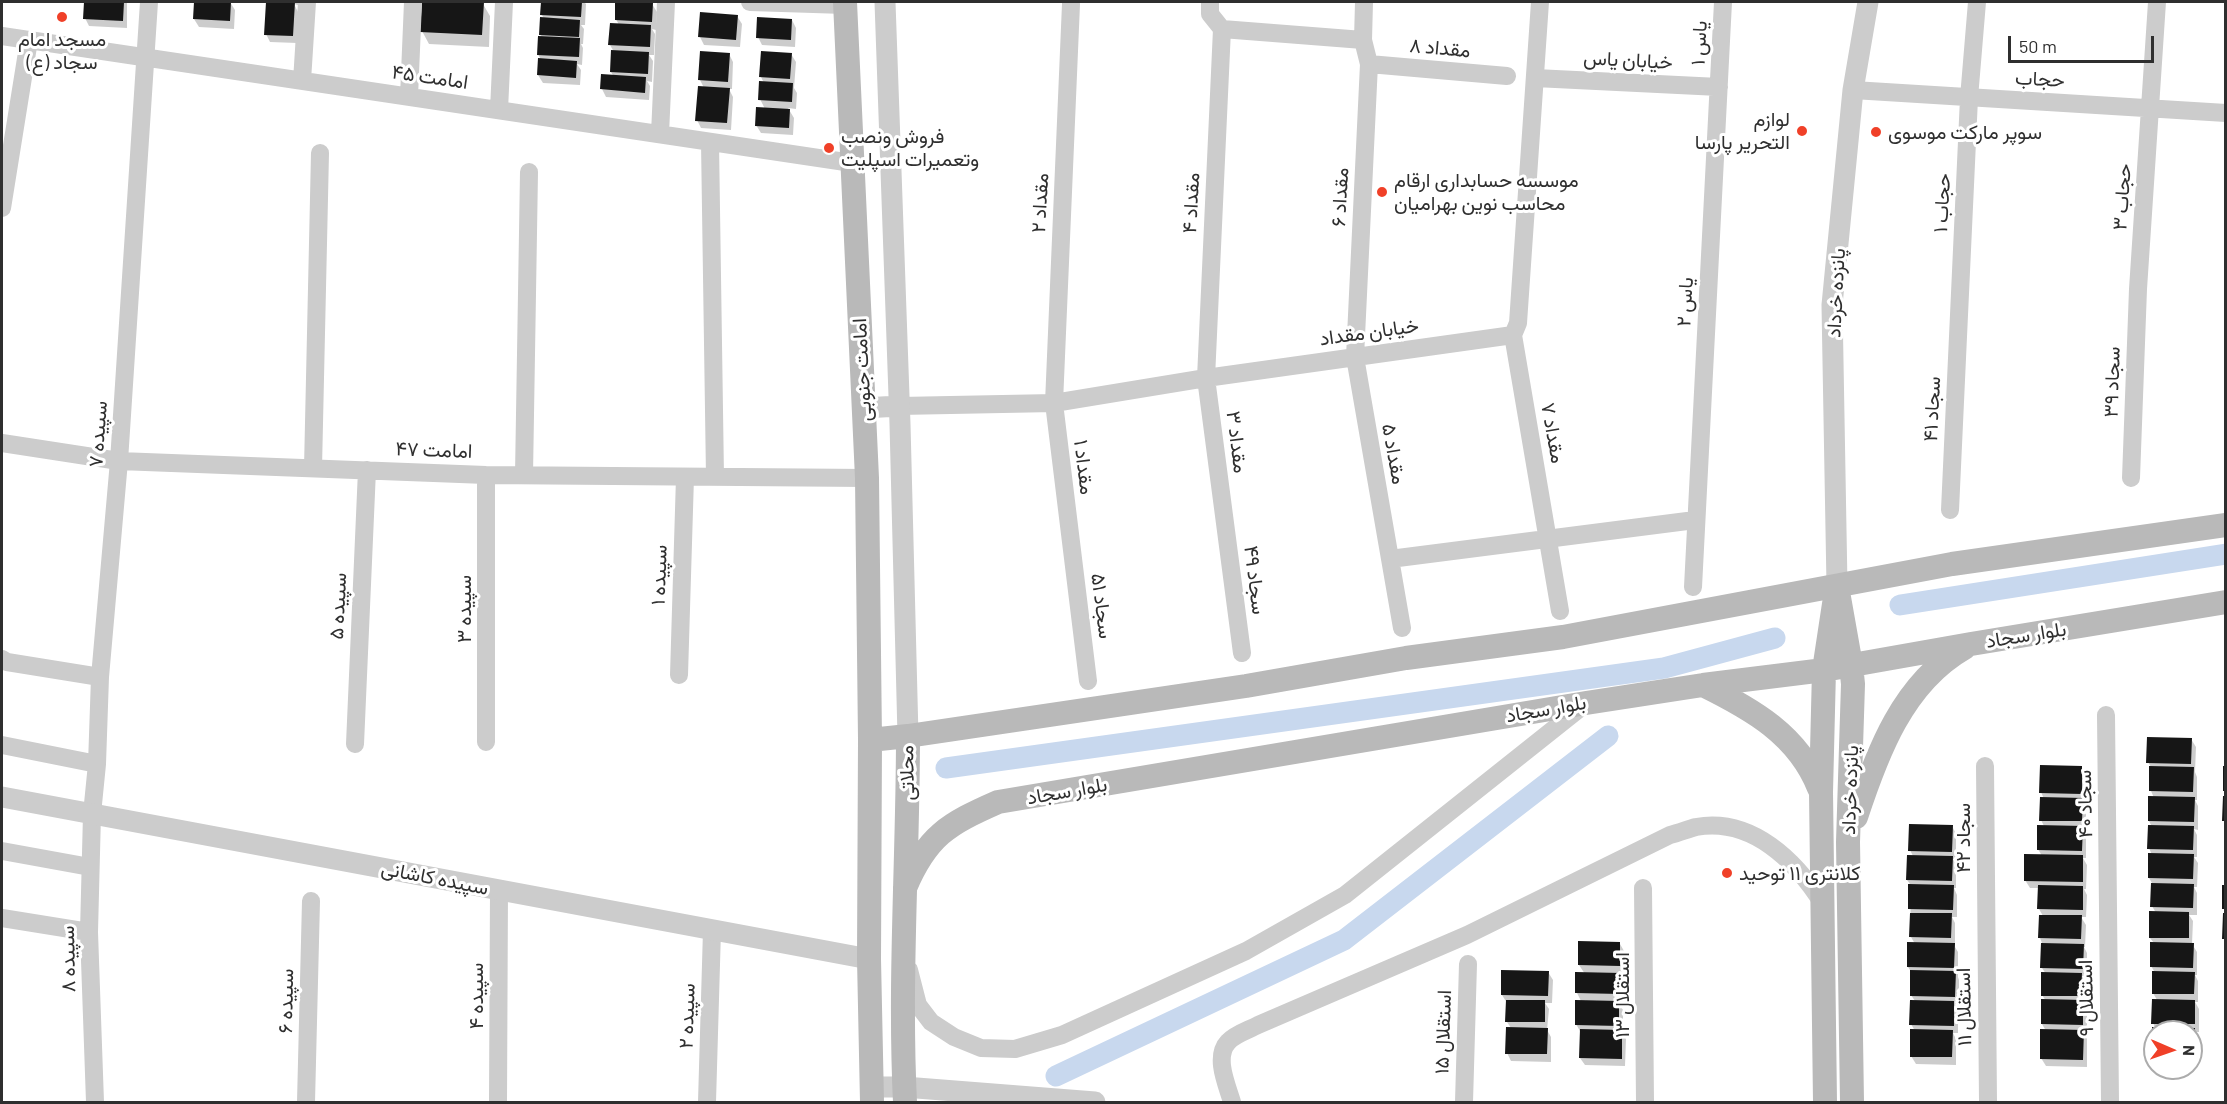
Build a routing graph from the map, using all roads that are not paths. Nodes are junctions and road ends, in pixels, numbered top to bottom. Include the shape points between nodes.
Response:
1 (149, 2) edge
2 (308, 2) edge
3 (413, 2) edge
4 (504, 2) edge
5 (666, 2) edge
6 (750, 2) edge
7 (885, 2) edge
8 (1364, 2) edge
9 (1540, 2) edge
10 (1723, 2) edge
11 (1868, 2) edge
12 (1977, 2) edge
13 (2157, 2) edge
14 (845, 3) edge
15 (1071, 4) dead end
16 (1210, 8) edge
17 (1222, 30) junction
18 (2, 36) edge
19 (29, 40) junction
20 (1362, 40) junction
21 (145, 57) junction
22 (1370, 64) junction
23 (1508, 76) dead end
24 (1535, 78) junction
25 (302, 81) junction
26 (1719, 87) junction
27 (1853, 90) junction
28 (409, 97) junction
29 (1969, 98) junction
30 (2150, 108) junction
31 (499, 110) junction
32 (2226, 113) edge
33 (660, 134) junction
34 (710, 142) junction
35 (320, 153) dead end
36 (852, 163) junction
37 (529, 172) dead end
38 (2, 208) edge
39 (2138, 289) joint
40 (1959, 310) joint
41 (1513, 335) junction
42 (1355, 357) junction
43 (1206, 378) junction
44 (1054, 403) junction
45 (899, 406) junction
46 (864, 408) junction
47 (2, 443) edge
48 (119, 461) junction
49 (313, 468) junction
50 (367, 470) junction
51 (486, 475) junction
52 (524, 475) junction
53 (685, 477) junction
54 (715, 477) junction
55 (867, 478) junction
56 (2131, 478) dead end
57 (1950, 510) dead end
58 (1223, 512) joint
59 (1695, 520) junction
60 (2226, 525) edge
61 (1070, 536) joint
62 (1549, 539) junction
63 (1390, 559) junction
64 (1837, 586) junction
65 (1693, 587) dead end
66 (2226, 602) edge
67 (1560, 611) dead end
68 (1402, 628) dead end
69 (1971, 644) junction
70 (1242, 653) dead end
71 (2, 659) edge
72 (1851, 665) junction
73 (1824, 670) junction
74 (679, 675) dead end
75 (100, 677) junction
76 (1088, 681) dead end
77 (1703, 685) junction
78 (1586, 703) junction
79 (2106, 715) dead end
80 (908, 736) junction
81 (870, 740) junction
82 (486, 742) dead end
83 (355, 744) dead end
84 (2, 745) edge
85 (97, 764) junction
86 (1985, 766) dead end
87 (1821, 792) junction
88 (2, 797) edge
89 (92, 814) junction
90 (1848, 842) junction
91 (2, 850) edge
92 (90, 867) junction
93 (905, 888) junction
94 (1643, 888) dead end
95 (499, 890) junction
96 (2108, 893) joint
97 (311, 901) dead end
98 (1823, 904) junction
99 (1985, 910) joint
100 (2, 918) edge
101 (712, 930) junction
102 (89, 932) junction
103 (902, 945) junction
104 (869, 959) junction
105 (1468, 964) dead end
106 (872, 1095) edge
107 (904, 1095) edge
108 (95, 1102) edge
109 (306, 1102) edge
110 (498, 1102) edge
111 (707, 1102) edge
112 (1095, 1102) edge
113 (1232, 1102) edge
114 (1464, 1102) edge
115 (1645, 1102) edge
116 (1825, 1102) edge
117 (1852, 1102) edge
118 (1988, 1102) edge
119 (2110, 1102) edge

1 - 21 street, سپیده ۷
2 - 25 street
3 - 28 street
4 - 31 street
5 - 33 street
6 - 14 street
7 - 45 street
8 - 20 street
9 - 24 street
10 - 26 street, یاس ۱
11 - 27 street, پانزده خرداد
12 - 29 street, حجاب ۱
13 - 30 street, حجاب ۳
14 - 36 main road, امامت جنوبی
15 - 44 street, مقداد ۲
16 - 17 street
17 - 20 street
17 - 43 street, مقداد ۴
18 - 19 street, امامت ۴۵
19 - 21 street, امامت ۴۵
19 - 38 street
20 - 22 street, مقداد ۶
21 - 25 street, امامت ۴۵
21 - 48 street, سپیده ۷
22 - 23 street, مقداد ۸
22 - 42 street, مقداد ۶
24 - 26 street, خیابان یاس
24 - 41 street via 1518,323
25 - 28 street, امامت ۴۵
26 - 59 street, یاس ۲
27 - 29 street, حجاب
27 - 64 street, پانزده خرداد via 1832,305
28 - 31 street, امامت ۴۵
29 - 30 street, حجاب
29 - 40 street, حجاب ۱
30 - 32 street, حجاب
30 - 39 street, حجاب ۳
31 - 33 street, امامت ۴۵
33 - 34 street, امامت ۴۵
34 - 36 street, امامت ۴۵
34 - 54 street
35 - 49 street
36 - 46 main road, امامت جنوبی
37 - 52 street
39 - 56 street, سجاد ۳۹
40 - 57 street, سجاد ۴۱
41 - 42 street, خیابان مقداد
41 - 62 street, مقداد ۷
42 - 43 street, خیابان مقداد
42 - 63 street, مقداد ۵
43 - 44 street, خیابان مقداد
43 - 58 street, مقداد ۳
44 - 45 street, خیابان مقداد
44 - 61 street, مقداد ۱
45 - 46 street
45 - 80 street
46 - 55 main road, امامت جنوبی
47 - 48 street, امامت ۴۷
48 - 49 street, امامت ۴۷
48 - 75 street, سپیده ۷
49 - 50 street, امامت ۴۷
50 - 51 street, امامت ۴۷
50 - 83 street, سپیده ۵
51 - 52 street, امامت ۴۷
51 - 82 street, سپیده ۳
52 - 53 street, امامت ۴۷
53 - 54 street, امامت ۴۷
53 - 74 street, سپیده ۱
54 - 55 street, امامت ۴۷
55 - 81 main road, امامت جنوبی
58 - 70 street, سجاد ۴۹
59 - 62 street
59 - 65 street, یاس ۲
60 - 64 main road via 1952,564
61 - 76 street, سجاد ۵۱
62 - 63 street
62 - 67 street, مقداد ۷
63 - 68 street, مقداد ۵
64 - 72 main road, پانزده خرداد
64 - 73 main road, پانزده خرداد
64 - 80 main road via 1563,637
66 - 69 main road, بلوار سجاد
69 - 72 main road, بلوار سجاد
69 - 90 main road via 1935,669 1900,714 1874,764
71 - 75 street
72 - 73 main road, بلوار سجاد
72 - 90 main road, پانزده خرداد
73 - 77 main road, بلوار سجاد
73 - 87 main road, پانزده خرداد
75 - 85 street, سپیده ۷
77 - 78 main road, بلوار سجاد
77 - 87 main road via 1771,723 1804,759
78 - 93 main road, بلوار سجاد via 998,802 947,827 915,863
78 - 103 street via 1345,895 1246,951 1062,1035 1015,1049 981,1048 954,1037 931,1022 918,1005
79 - 96 street, سجاد ۴۰
80 - 81 main road, محلاتی
80 - 93 main road, محلاتی
81 - 104 main road, محلاتی
84 - 85 street
85 - 89 street, سپیده ۷
86 - 99 street, سجاد ۴۲
87 - 98 main road, پانزده خرداد
88 - 89 street, سپیده کاشانی
89 - 92 street, سپیده ۸
89 - 95 street, سپیده کاشانی
90 - 117 main road, پانزده خرداد
91 - 92 street
92 - 102 street, سپیده ۸
93 - 103 main road, محلاتی
94 - 115 street, استقلال ۱۳
95 - 101 street, سپیده کاشانی
95 - 110 street, سپیده ۴
96 - 119 street, استقلال ۹
97 - 109 street, سپیده ۶
98 - 113 street via 1796,866 1758,837 1719,826 1697,827 1670,836 1467,935 1229,1041 1222,1052
98 - 116 main road, پانزده خرداد
99 - 118 street, استقلال ۱۱
100 - 102 street
101 - 104 street, سپیده کاشانی
101 - 111 street, سپیده ۲
102 - 108 street, سپیده ۸
103 - 107 main road, محلاتی
104 - 106 main road, محلاتی
105 - 114 street, استقلال ۱۵
106 - 107 street
107 - 112 street

